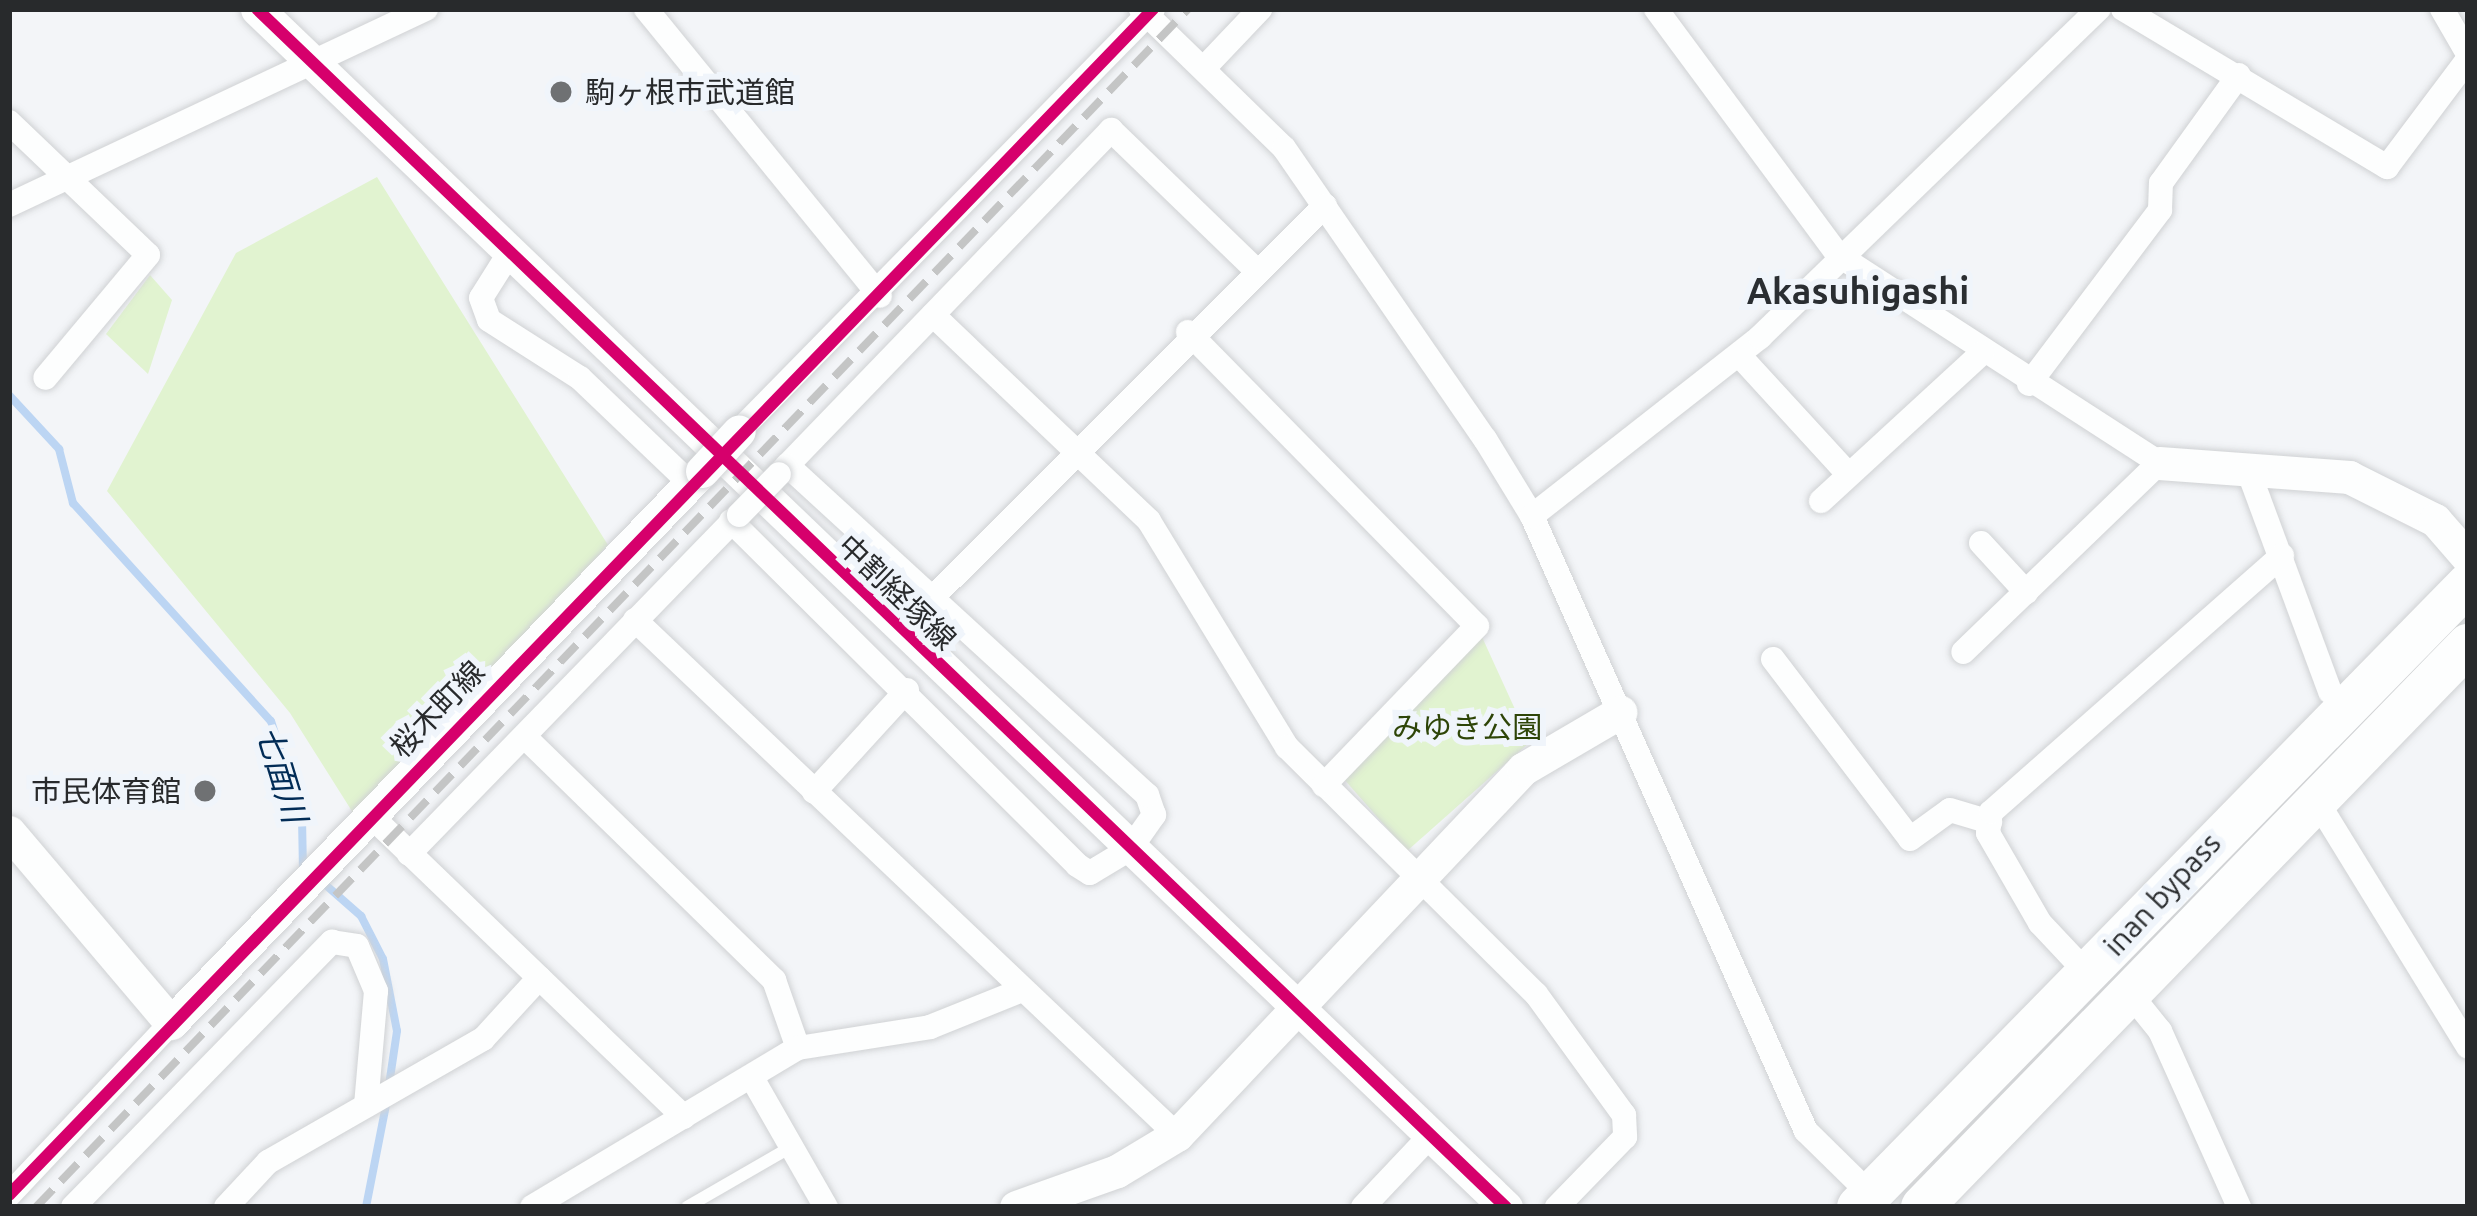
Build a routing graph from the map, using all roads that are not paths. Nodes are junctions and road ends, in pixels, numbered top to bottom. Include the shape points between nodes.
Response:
1 (257, 9) edge
2 (426, 9) edge
3 (646, 9) edge
4 (1259, 9) edge
5 (1656, 9) edge
6 (2099, 9) edge
7 (2123, 9) edge
8 (2442, 9) edge
9 (1148, 11) edge
10 (2468, 57) edge
11 (311, 59) junction
12 (1206, 66) junction
13 (2239, 75) junction
14 (9, 122) edge
15 (71, 176) junction
16 (9, 205) edge
17 (1325, 206) junction
18 (510, 252) junction
19 (1838, 255) junction
20 (1254, 268) junction
21 (880, 296) junction
22 (933, 315) junction
23 (1188, 332) junction
24 (1982, 353) junction
25 (1739, 355) junction
26 (45, 378) dead end
27 (2029, 384) junction
28 (739, 431) joint
29 (1074, 449) junction
30 (2158, 463) junction
31 (783, 469) junction
32 (1848, 474) junction
33 (696, 477) junction
34 (2251, 478) junction
35 (1821, 501) dead end
36 (1532, 516) junction
37 (735, 518) junction
38 (1981, 543) dead end
39 (2282, 555) junction
40 (2468, 558) edge
41 (2468, 584) edge
42 (2026, 592) junction
43 (930, 600) junction
44 (635, 620) junction
45 (2468, 645) edge
46 (1963, 652) dead end
47 (1772, 659) dead end
48 (907, 691) junction
49 (2330, 692) dead end
50 (1620, 712) junction
51 (526, 738) junction
52 (1324, 784) junction
53 (814, 792) junction
54 (2315, 798) junction
55 (369, 814) junction
56 (1990, 823) junction
57 (9, 832) edge
58 (1130, 849) junction
59 (409, 854) junction
60 (1422, 878) junction
61 (2087, 973) junction
62 (539, 978) junction
63 (1022, 990) junction
64 (2127, 990) junction
65 (1298, 1009) junction
66 (171, 1023) junction
67 (2468, 1047) edge
68 (798, 1048) junction
69 (752, 1078) junction
70 (369, 1104) junction
71 (684, 1117) junction
72 (1432, 1134) junction
73 (1177, 1135) junction
74 (792, 1146) junction
75 (9, 1195) edge
76 (1864, 1201) edge
77 (1927, 1205) edge
78 (73, 1207) edge
79 (226, 1207) edge
80 (532, 1207) edge
81 (687, 1207) edge
82 (826, 1207) edge
83 (1016, 1207) edge
84 (1363, 1207) edge
85 (1506, 1207) edge
86 (1557, 1207) edge
87 (2239, 1207) edge

1 - 11 street, 中割経塚線
2 - 11 street
3 - 21 street
4 - 12 street
5 - 19 street
6 - 19 street
7 - 13 street
8 - 10 street
9 - 12 street
9 - 21 street
10 - 13 street via 2387,166
11 - 15 street
11 - 18 street, 中割経塚線
12 - 17 street
13 - 27 street via 2161,183 2161,210
14 - 15 street
15 - 16 street
15 - 26 street via 148,255
17 - 20 street
17 - 36 street
18 - 33 street via 481,298 489,320 580,378
18 - 58 street, 中割経塚線
19 - 24 street
19 - 25 street
20 - 22 street via 1111,130
20 - 23 street
21 - 28 street
22 - 29 street
22 - 31 street
23 - 29 street
23 - 52 street via 1477,626
24 - 27 street
24 - 32 street
25 - 32 street
25 - 36 street
27 - 30 street
28 - 33 street, 桜木町線, bridge
29 - 43 street
29 - 52 street via 1150,520 1287,747
30 - 34 street
30 - 42 street
31 - 37 street, bridge
31 - 43 street
32 - 35 street
33 - 55 street, 桜木町線
34 - 39 street
34 - 40 street via 2349,477 2387,490
36 - 50 street
37 - 44 street
37 - 48 street
38 - 42 street
39 - 49 street
39 - 56 street via 2048,754
41 - 61 highway, inan bypass
42 - 46 street
43 - 58 street via 1147,795 1154,815
44 - 51 street
44 - 53 street
45 - 54 highway, inan bypass
47 - 56 street via 1910,839 1950,810
48 - 53 street
48 - 58 street via 1077,865 1090,873
50 - 60 street via 1548,747
50 - 76 street via 1806,1131
51 - 59 street
51 - 68 street via 774,980
52 - 60 street
53 - 63 street
54 - 64 highway, inan bypass
54 - 67 street
55 - 59 street
55 - 66 street, 桜木町線
56 - 61 street via 2040,922
57 - 66 street
58 - 65 street, 中割経塚線
59 - 62 street
60 - 65 street
60 - 86 street via 1536,994 1624,1115 1625,1137
61 - 76 highway, inan bypass
62 - 70 street via 483,1039
62 - 71 street
63 - 68 street via 930,1027
63 - 73 street
64 - 77 highway, inan bypass
64 - 87 street via 2160,1030
65 - 72 street, 中割経塚線
65 - 73 street
66 - 75 street
68 - 69 street
69 - 71 street
69 - 74 street
70 - 78 street via 376,991 357,946 332,942
70 - 79 street via 268,1162
71 - 80 street
72 - 84 street
72 - 85 street, 中割経塚線
73 - 83 street via 1117,1172
74 - 81 lane
74 - 82 street

